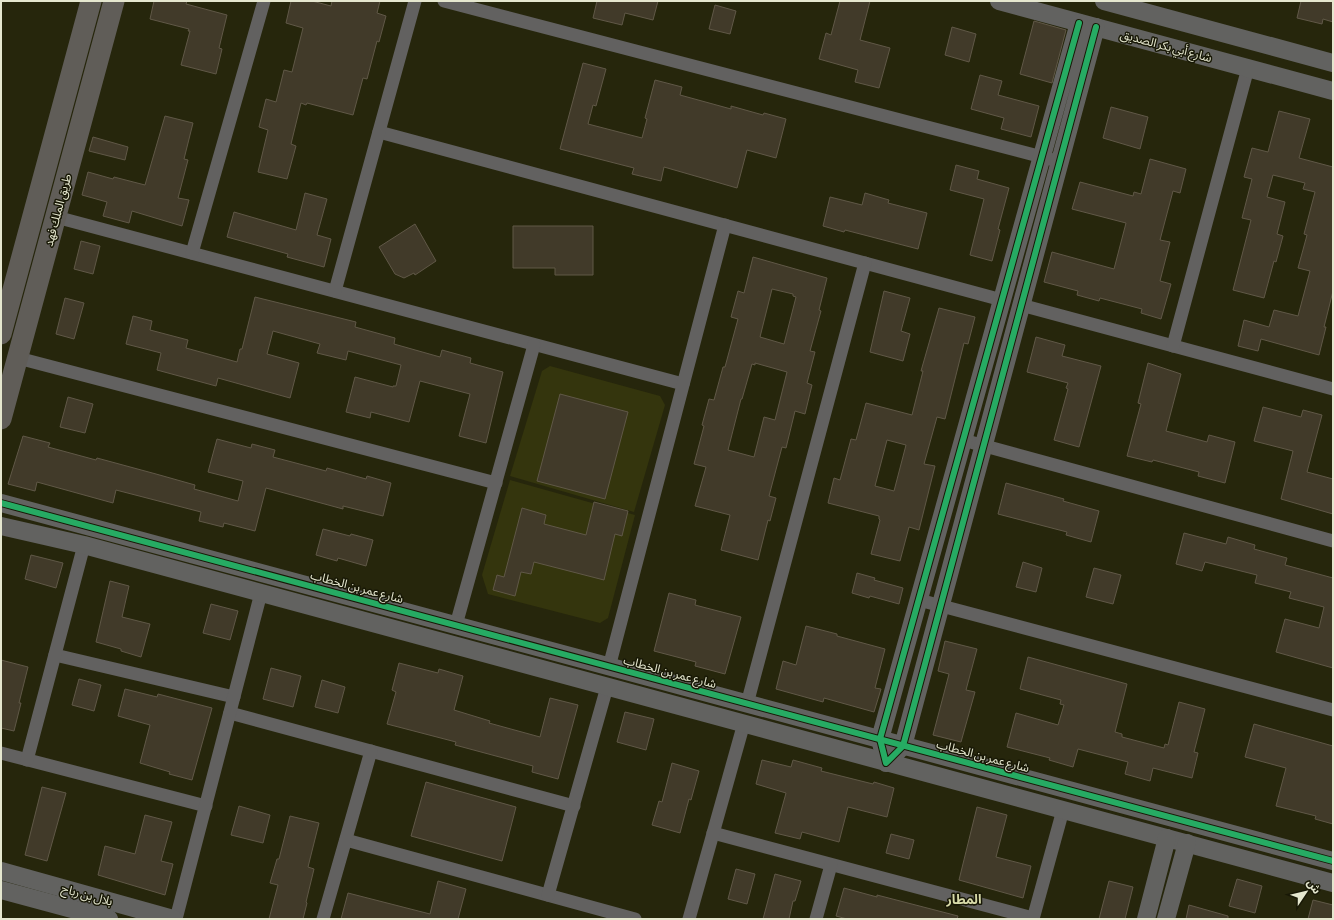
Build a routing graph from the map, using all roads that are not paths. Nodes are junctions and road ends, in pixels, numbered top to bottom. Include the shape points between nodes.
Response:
1 (91, 1) edge
2 (114, 1) edge
3 (264, 1) edge
4 (415, 1) edge
5 (444, 1) edge
6 (999, 1) edge
7 (1104, 1) edge
8 (1087, 25) junction
9 (1333, 63) edge
10 (1248, 68) junction
11 (1333, 91) edge
12 (379, 132) junction
13 (1042, 157) junction
14 (1060, 161) junction
15 (56, 217) junction
16 (725, 225) junction
17 (192, 253) junction
18 (865, 263) junction
19 (335, 292) junction
20 (1002, 300) junction
21 (1021, 305) junction
22 (1, 334) edge
23 (534, 344) junction
24 (1173, 346) junction
25 (18, 358) junction
26 (683, 384) junction
27 (1333, 389) edge
28 (1, 419) edge
29 (963, 440) junction
30 (984, 446) junction
31 (496, 484) junction
32 (1, 503) edge
33 (1, 526) edge
34 (1333, 541) edge
35 (84, 545) junction
36 (261, 593) junction
37 (919, 600) junction
38 (941, 605) junction
39 (456, 625) junction
40 (55, 655) junction
41 (609, 667) junction
42 (607, 687) junction
43 (234, 697) junction
44 (747, 704) junction
45 (1333, 710) edge
46 (230, 713) junction
47 (744, 723) junction
48 (880, 739) junction
49 (904, 746) junction
50 (371, 751) junction
51 (1, 752) edge
52 (27, 760) junction
53 (886, 763) junction
54 (206, 806) junction
55 (574, 806) junction
56 (1063, 810) junction
57 (713, 833) junction
58 (1167, 838) junction
59 (346, 840) junction
60 (1187, 843) junction
61 (1333, 861) edge
62 (831, 865) junction
63 (1, 871) edge
64 (1333, 882) edge
65 (1, 890) edge
66 (548, 895) junction
67 (97, 918) edge
68 (175, 919) edge
69 (323, 919) edge
70 (636, 919) edge
71 (689, 919) edge
72 (816, 919) edge
73 (1033, 919) edge
74 (1146, 919) edge
75 (1166, 919) edge

1 - 22 main road, طريق الملك فهد
2 - 15 main road, طريق الملك فهد
3 - 17 street
4 - 12 street
5 - 13 street
6 - 8 street, شارع أبي بكر الصديق
7 - 9 street
8 - 10 street, شارع أبي بكر الصديق
8 - 13 street
8 - 14 street
10 - 11 street, شارع أبي بكر الصديق
10 - 24 street
12 - 16 street
12 - 19 street
13 - 14 street
13 - 20 street
14 - 21 street
15 - 17 street
15 - 25 main road, طريق الملك فهد
16 - 18 street
16 - 26 street
17 - 19 street
18 - 20 street
18 - 44 street
19 - 23 street
20 - 29 street
21 - 24 street
21 - 30 street
23 - 26 street
23 - 31 street
24 - 27 street
25 - 28 main road, طريق الملك فهد
25 - 31 street
26 - 41 street
29 - 30 street
29 - 37 street
30 - 34 street
30 - 38 street
31 - 39 street
32 - 39 street, شارع عمر بن الخطاب
33 - 35 street
35 - 36 street
35 - 40 street
36 - 42 street
36 - 43 street
37 - 38 street
37 - 48 street
38 - 45 street
38 - 49 street
39 - 41 street, شارع عمر بن الخطاب
40 - 43 street
40 - 52 street
41 - 44 street, شارع عمر بن الخطاب
42 - 47 street
42 - 55 street
43 - 46 street
44 - 48 street, شارع عمر بن الخطاب
46 - 50 street
46 - 54 street
47 - 53 street
47 - 57 street
48 - 49 street, شارع عمر بن الخطاب
48 - 53 street
49 - 53 street
49 - 61 street, شارع عمر بن الخطاب
50 - 55 street
50 - 59 street
51 - 52 street
52 - 54 street
53 - 56 street
54 - 68 street
55 - 66 street
56 - 58 street
56 - 73 street
57 - 62 street
57 - 71 street
58 - 60 street
58 - 74 street
59 - 66 street
59 - 69 street
60 - 64 street
60 - 75 street
62 - 72 street
62 - 73 street
63 - 68 street, بلال بن رباح
65 - 67 street, بلال بن رباح
66 - 70 street

